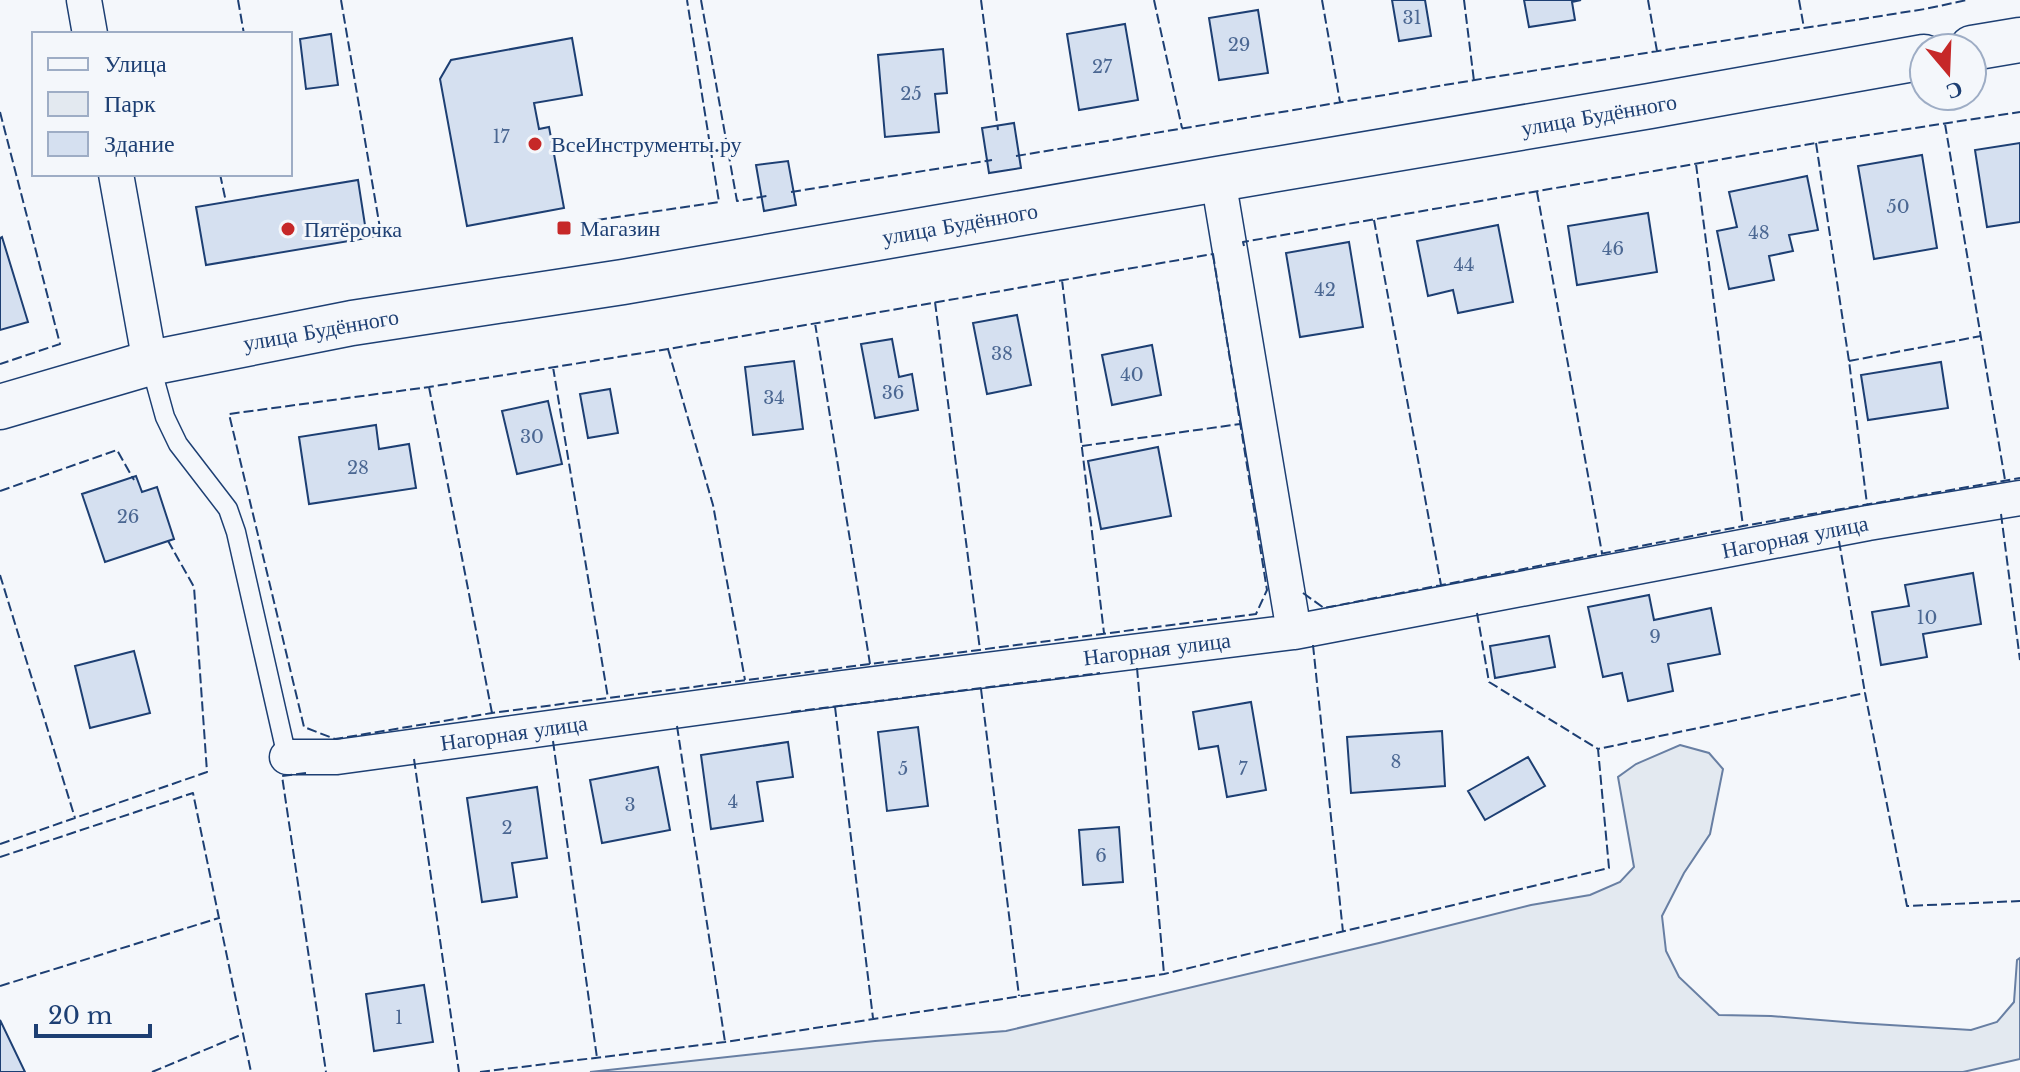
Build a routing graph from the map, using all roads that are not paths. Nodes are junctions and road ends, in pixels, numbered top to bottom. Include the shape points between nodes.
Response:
1 (84, 0) edge
2 (90, 32) edge
3 (2020, 40) edge
4 (1988, 45) edge
5 (1908, 60) edge
6 (116, 176) edge
7 (1218, 179) junction
8 (150, 363) junction
9 (0, 407) edge
10 (2020, 498) edge
11 (1294, 632) junction
12 (287, 757) joint

1 - 2 street
3 - 4 main road
5 - 7 main road, улица Будённого
6 - 8 street
7 - 8 main road, улица Будённого via 623,282 352,323
7 - 11 street
8 - 9 main road, улица Будённого
8 - 12 lane via 178,444 228,509 236,532
10 - 11 street, Нагорная улица
11 - 12 street, Нагорная улица via 337,757

